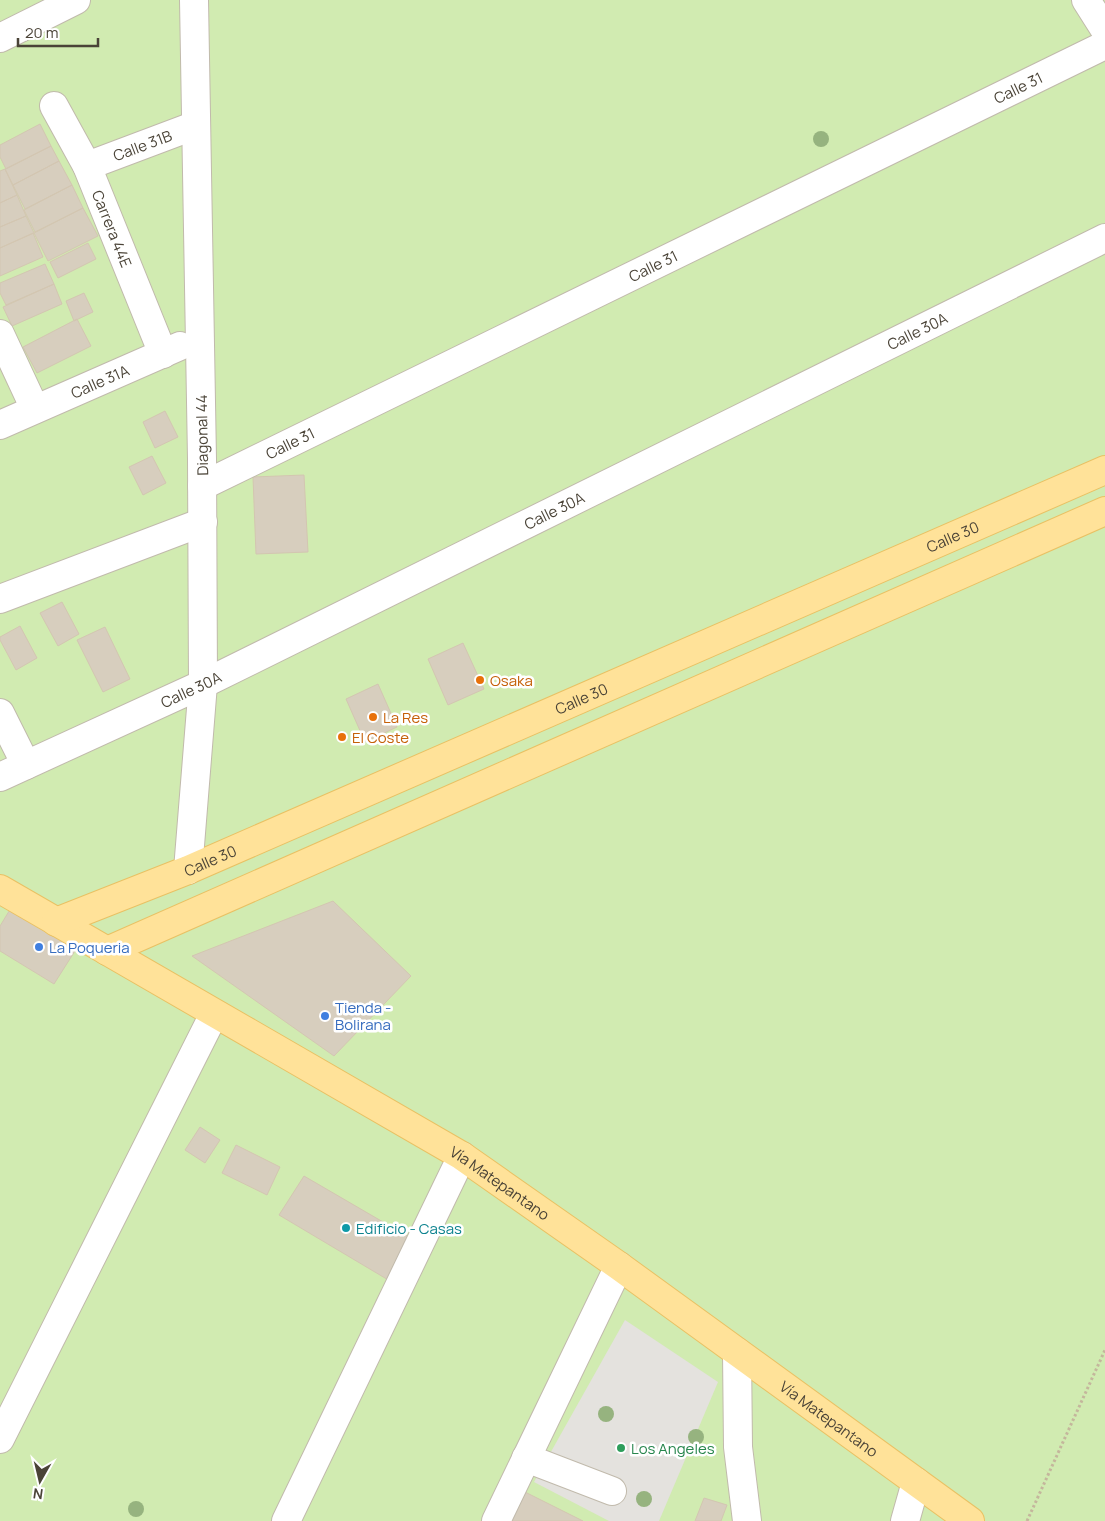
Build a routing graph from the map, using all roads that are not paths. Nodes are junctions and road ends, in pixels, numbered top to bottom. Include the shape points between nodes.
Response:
1 (76, 0) edge
2 (194, 0) edge
3 (1086, 0) edge
4 (1105, 30) edge
5 (0, 38) edge
6 (1105, 46) edge
7 (54, 106) dead end
8 (196, 125) junction
9 (87, 166) junction
10 (1105, 238) edge
11 (0, 334) edge
12 (200, 338) junction
13 (163, 354) junction
14 (35, 409) junction
15 (0, 425) edge
16 (1105, 470) edge
17 (202, 486) junction
18 (1105, 511) edge
19 (202, 522) junction
20 (0, 599) edge
21 (203, 684) junction
22 (0, 714) edge
23 (26, 765) junction
24 (0, 777) edge
25 (188, 870) junction
26 (0, 890) edge
27 (56, 922) junction
28 (107, 952) junction
29 (214, 1014) junction
30 (462, 1156) junction
31 (619, 1266) junction
32 (737, 1352) junction
33 (0, 1439) edge
34 (526, 1458) junction
35 (916, 1482) junction
36 (612, 1492) dead end
37 (286, 1521) edge
38 (496, 1521) edge
39 (747, 1521) edge
40 (905, 1521) edge
41 (970, 1521) edge

1 - 5 street
2 - 8 street, Diagonal 44
3 - 4 street
6 - 17 street, Calle 31
7 - 9 street, Carrera 44E
8 - 9 street, Calle 31B
8 - 12 street, Diagonal 44
9 - 13 street, Carrera 44E
10 - 21 street, Calle 30A
11 - 14 street
12 - 13 street, Calle 31A
12 - 17 street, Diagonal 44
13 - 14 street, Calle 31A
14 - 15 street, Calle 31A
16 - 25 main road, Calle 30
17 - 19 street, Diagonal 44
18 - 28 main road
19 - 20 street
19 - 21 street, Diagonal 44
21 - 23 street, Calle 30A
21 - 25 street, Diagonal 44
22 - 23 street
23 - 24 street, Calle 30A
25 - 27 main road, Calle 30
26 - 27 main road, Vía Matepantano
27 - 28 main road, Vía Matepantano
28 - 29 main road, Vía Matepantano
29 - 30 main road, Vía Matepantano
29 - 33 street
30 - 31 main road, Vía Matepantano
30 - 37 street
31 - 32 main road, Vía Matepantano
31 - 34 street
32 - 35 main road, Vía Matepantano
32 - 39 street via 738,1447
34 - 36 street
34 - 38 street
35 - 40 street
35 - 41 main road, Vía Matepantano

